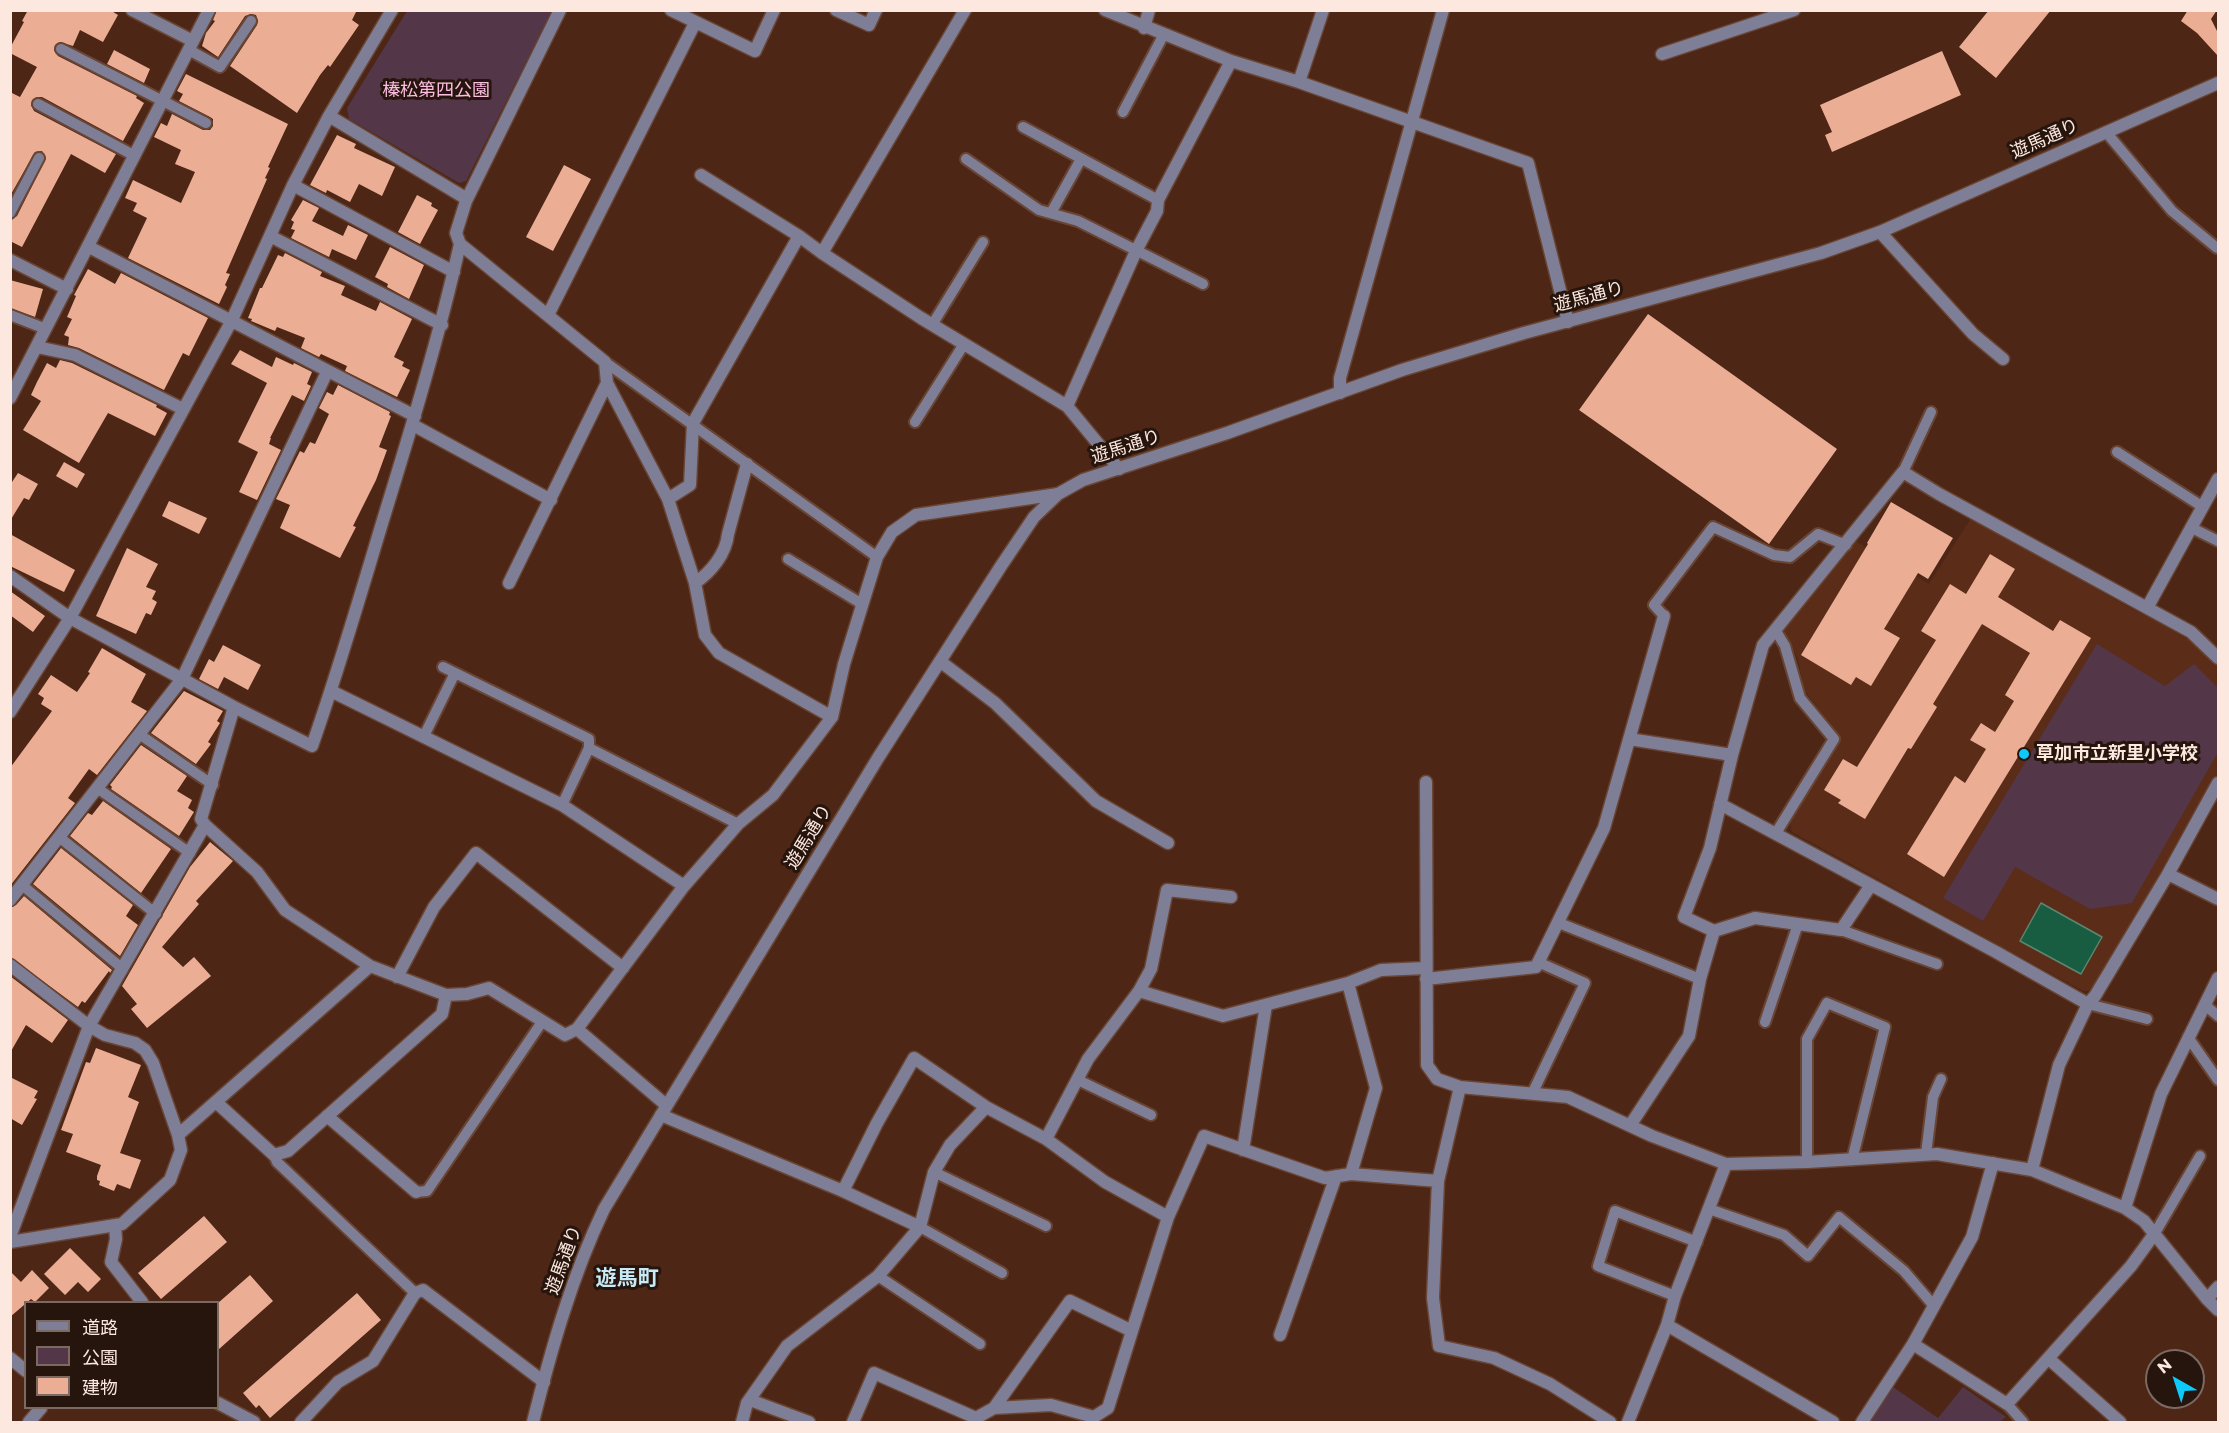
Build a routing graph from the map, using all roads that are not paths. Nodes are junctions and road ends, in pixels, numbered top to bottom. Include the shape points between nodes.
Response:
1 (132, 10) edge
2 (209, 10) edge
3 (392, 10) edge
4 (560, 10) edge
5 (670, 10) edge
6 (774, 10) edge
7 (836, 10) edge
8 (876, 10) edge
9 (965, 10) edge
10 (1105, 10) edge
11 (1149, 10) edge
12 (1323, 10) edge
13 (1443, 10) edge
14 (1744, 10) edge
15 (1794, 10) edge
16 (251, 21) dead end
17 (695, 23) junction
18 (1749, 24) junction
19 (1144, 28) junction
20 (1164, 34) junction
21 (191, 46) junction
22 (62, 49) dead end
23 (1662, 54) dead end
24 (1231, 61) junction
25 (1299, 82) junction
26 (2218, 83) edge
27 (163, 102) junction
28 (38, 104) dead end
29 (1123, 112) dead end
30 (329, 116) junction
31 (206, 123) dead end
32 (1411, 123) junction
33 (1023, 127) dead end
34 (2106, 132) junction
35 (135, 156) junction
36 (39, 158) dead end
37 (966, 159) dead end
38 (1081, 159) junction
39 (701, 175) dead end
40 (293, 186) junction
41 (467, 199) junction
42 (1158, 200) junction
43 (10, 213) edge
44 (1051, 213) junction
45 (1880, 232) junction
46 (270, 236) junction
47 (799, 236) junction
48 (983, 242) dead end
49 (460, 244) junction
50 (89, 247) junction
51 (2217, 248) dead end
52 (1136, 251) junction
53 (822, 253) junction
54 (10, 260) edge
55 (454, 272) junction
56 (1203, 284) dead end
57 (67, 289) junction
58 (10, 315) edge
59 (548, 315) junction
60 (231, 322) junction
61 (1568, 322) junction
62 (932, 324) junction
63 (442, 325) junction
64 (46, 328) junction
65 (964, 344) junction
66 (37, 347) junction
67 (2003, 359) dead end
68 (604, 362) junction
69 (327, 372) junction
70 (607, 383) junction
71 (1340, 393) junction
72 (10, 398) edge
73 (1067, 406) junction
74 (183, 409) junction
75 (1931, 412) dead end
76 (414, 421) junction
77 (915, 422) dead end
78 (693, 426) junction
79 (2117, 452) dead end
80 (747, 464) junction
81 (1119, 469) junction
82 (1903, 472) junction
83 (2218, 479) edge
84 (1058, 494) junction
85 (668, 499) junction
86 (551, 500) junction
87 (2204, 507) junction
88 (2192, 528) junction
89 (2218, 541) edge
90 (1846, 544) junction
91 (877, 558) junction
92 (788, 559) dead end
93 (10, 576) edge
94 (509, 583) dead end
95 (695, 583) junction
96 (862, 604) junction
97 (2147, 608) junction
98 (1664, 616) joint
99 (70, 618) junction
100 (1776, 631) junction
101 (2218, 658) edge
102 (941, 662) junction
103 (442, 667) dead end
104 (455, 673) junction
105 (182, 679) junction
106 (331, 691) junction
107 (234, 707) junction
108 (10, 712) edge
109 (832, 717) junction
110 (139, 734) junction
111 (424, 736) junction
112 (1629, 739) junction
113 (589, 748) junction
114 (1732, 755) junction
115 (1426, 782) dead end
116 (2218, 783) edge
117 (213, 785) junction
118 (97, 788) junction
119 (1720, 804) junction
120 (562, 805) junction
121 (738, 824) junction
122 (206, 825) junction
123 (1776, 833) junction
124 (59, 837) junction
125 (1168, 843) dead end
126 (190, 853) junction
127 (2168, 874) junction
128 (22, 885) junction
129 (1871, 885) junction
130 (684, 886) junction
131 (1231, 897) dead end
132 (2218, 899) edge
133 (10, 900) edge
134 (156, 914) junction
135 (1559, 922) junction
136 (1798, 924) junction
137 (1841, 930) junction
138 (1714, 931) junction
139 (1538, 962) junction
140 (1937, 964) dead end
141 (10, 965) edge
142 (370, 966) junction
143 (623, 968) junction
144 (123, 969) junction
145 (1426, 974) junction
146 (397, 977) junction
147 (2218, 978) edge
148 (1700, 979) junction
149 (1348, 983) junction
150 (1139, 991) junction
151 (446, 995) junction
152 (2088, 1004) junction
153 (1266, 1005) junction
154 (2205, 1005) junction
155 (2218, 1016) edge
156 (2147, 1019) dead end
157 (542, 1022) junction
158 (1765, 1022) dead end
159 (89, 1026) junction
160 (578, 1029) junction
161 (2188, 1037) junction
162 (1941, 1079) dead end
163 (1078, 1080) junction
164 (2218, 1080) edge
165 (1460, 1087) junction
166 (1532, 1094) junction
167 (216, 1102) junction
168 (986, 1107) junction
169 (663, 1110) junction
170 (1151, 1115) dead end
171 (327, 1116) junction
172 (1631, 1124) junction
173 (178, 1135) junction
174 (1046, 1139) junction
175 (1243, 1150) junction
176 (1926, 1154) junction
177 (274, 1155) junction
178 (2200, 1156) dead end
179 (1852, 1160) junction
180 (1807, 1162) junction
181 (1993, 1163) junction
182 (1726, 1164) junction
183 (2032, 1170) junction
184 (934, 1172) junction
185 (1351, 1174) junction
186 (1336, 1176) junction
187 (1438, 1181) junction
188 (843, 1191) junction
189 (417, 1192) joint
190 (2125, 1208) junction
191 (1709, 1209) junction
192 (1168, 1217) junction
193 (115, 1225) junction
194 (1046, 1226) dead end
195 (920, 1227) junction
196 (2155, 1233) junction
197 (10, 1237) edge
198 (10, 1242) edge
199 (1697, 1242) junction
200 (1002, 1273) dead end
201 (878, 1276) junction
202 (2218, 1287) edge
203 (415, 1293) junction
204 (1675, 1296) junction
205 (2207, 1299) junction
206 (140, 1301) edge
207 (1934, 1306) junction
208 (2218, 1310) edge
209 (1667, 1325) junction
210 (1132, 1331) junction
211 (1280, 1335) dead end
212 (980, 1344) dead end
213 (1913, 1344) junction
214 (10, 1358) edge
215 (2049, 1359) junction
216 (24, 1369) edge
217 (544, 1382) junction
218 (750, 1400) junction
219 (219, 1404) edge
220 (2007, 1404) junction
221 (994, 1408) junction
222 (39, 1409) edge
223 (1596, 1419) edge
224 (975, 1420) edge
225 (1094, 1420) edge
226 (28, 1422) edge
227 (254, 1422) edge
228 (301, 1422) edge
229 (533, 1422) edge
230 (742, 1422) edge
231 (809, 1422) edge
232 (853, 1422) edge
233 (1610, 1422) edge
234 (1628, 1422) edge
235 (1833, 1422) edge
236 (1862, 1422) edge
237 (2023, 1422) edge
238 (2120, 1422) edge

1 - 21 street
2 - 21 street
3 - 30 street
4 - 41 street
5 - 17 street
6 - 17 street via 755,51
7 - 8 street via 869,25
9 - 53 street
10 - 19 street
11 - 19 street
12 - 25 street
13 - 32 street
14 - 18 street
15 - 18 street
16 - 21 lane via 220,67
17 - 59 street
18 - 23 street
19 - 20 street
20 - 24 street
20 - 29 lane
21 - 27 street
22 - 27 lane
24 - 25 street
24 - 42 street
25 - 32 street
26 - 34 street, 遊馬通り
27 - 31 lane
27 - 35 street
28 - 35 lane
30 - 40 street
30 - 41 street
32 - 61 street via 1528,163
32 - 71 street via 1340,378
33 - 38 lane
34 - 45 street, 遊馬通り
34 - 51 lane via 2172,211
35 - 50 street
36 - 43 lane
37 - 44 lane via 1040,210
38 - 42 lane
38 - 44 lane
39 - 47 street
40 - 46 street
40 - 55 street
41 - 49 street via 456,233
42 - 52 street via 1157,211
44 - 52 lane via 1078,221
45 - 61 street, 遊馬通り via 1810,256
45 - 67 street via 1973,334
46 - 60 street
46 - 63 street
47 - 53 street
47 - 78 street
48 - 62 lane
49 - 55 street
49 - 59 street
50 - 57 street
50 - 60 street
52 - 56 lane
52 - 73 street
53 - 62 street
54 - 57 street
55 - 63 street
57 - 64 street
58 - 64 lane
59 - 68 street
60 - 69 street
60 - 74 street
61 - 71 street, 遊馬通り via 1413,367
62 - 65 street
63 - 76 street
64 - 66 street
65 - 73 street
65 - 77 lane
66 - 72 street
66 - 74 street via 75,356
68 - 70 street
68 - 78 lane
69 - 76 street
69 - 105 street
70 - 85 street
70 - 86 street
71 - 81 street, 遊馬通り
73 - 81 street
74 - 99 street
75 - 82 lane
76 - 86 street
76 - 106 street
78 - 80 lane
78 - 85 street via 690,485
79 - 87 lane
80 - 91 lane
80 - 95 street via 727,545 708,574
81 - 84 street, 遊馬通り via 1083,480
82 - 90 street
82 - 97 street
83 - 87 street
84 - 91 street via 916,515 892,532
84 - 102 street, 遊馬通り via 1034,517
85 - 95 street
86 - 94 street
87 - 88 street
88 - 89 lane
88 - 97 street
90 - 98 lane via 1818,534 1790,557 1774,555 1713,527 1654,605
90 - 100 street
91 - 96 street
92 - 96 lane
93 - 99 street
95 - 109 street via 705,635 718,652
96 - 109 street
97 - 101 street via 2190,632
98 - 112 street
99 - 105 street
99 - 108 street
100 - 114 street via 1763,645
100 - 123 lane via 1785,646 1800,698 1834,739
102 - 125 street via 994,703 1096,801
102 - 169 street, 遊馬通り
103 - 104 lane
104 - 111 lane
104 - 113 lane via 589,739
105 - 107 street
105 - 110 street
106 - 107 street via 312,746
106 - 111 street
107 - 117 street
109 - 121 street via 773,795
110 - 117 lane
110 - 118 street
111 - 120 street
112 - 114 street
112 - 135 street via 1604,828
113 - 120 lane
113 - 121 lane
114 - 119 street
115 - 145 street
116 - 127 street
117 - 122 street via 201,819
118 - 124 street
118 - 126 lane
119 - 123 street
119 - 138 street via 1710,848 1684,917
120 - 130 street
121 - 130 street
122 - 126 street
122 - 142 street via 257,872 285,910
123 - 129 street
124 - 128 street
124 - 134 lane
126 - 134 street
127 - 132 street
127 - 152 street
128 - 133 street
128 - 144 lane
129 - 137 street
129 - 152 street
130 - 143 street
131 - 150 street via 1167,890 1151,969
134 - 144 street
135 - 139 street
135 - 148 lane
136 - 137 street
136 - 138 street via 1755,918
136 - 158 lane
137 - 140 lane
138 - 148 street
139 - 145 street via 1536,967
139 - 166 lane via 1585,983
141 - 159 street
142 - 146 street
142 - 167 street
143 - 146 street via 476,853 434,907
143 - 160 street
144 - 159 street
145 - 149 street via 1381,970
145 - 165 street via 1428,1065 1437,1079
146 - 151 street
147 - 154 street
148 - 172 street via 1689,1036
149 - 153 street
149 - 185 street via 1377,1088
150 - 153 street via 1223,1016
150 - 163 street via 1088,1059
151 - 157 street via 489,987
151 - 171 street via 442,1014
152 - 156 lane
152 - 183 street via 2058,1065
153 - 175 street
154 - 155 lane
154 - 161 street
157 - 160 street via 565,1035
157 - 189 lane via 427,1191
159 - 173 street via 145,1050
159 - 197 street
160 - 169 street
161 - 164 lane
161 - 190 street via 2161,1094
162 - 176 lane via 1933,1097
163 - 170 lane
163 - 174 street
165 - 166 street
165 - 187 street
166 - 172 street via 1568,1097
167 - 173 street
167 - 177 street
168 - 174 street
168 - 184 street via 950,1145
168 - 188 street via 914,1058
169 - 188 street
169 - 217 street, 遊馬通り via 587,1244
171 - 177 street via 288,1151
171 - 189 street
172 - 182 street
173 - 193 street via 181,1150 170,1180 122,1224
174 - 192 street via 1105,1182
175 - 186 street via 1325,1178
175 - 192 street via 1204,1136
176 - 179 street
176 - 181 street
177 - 203 lane
178 - 196 lane
179 - 180 street
179 - 180 lane via 1885,1027 1827,1003 1807,1039
180 - 182 street
181 - 183 street
181 - 207 street via 1972,1238
182 - 191 street
183 - 190 street
184 - 194 lane
184 - 195 street
185 - 186 street
185 - 187 street
186 - 211 street
187 - 223 street via 1433,1298 1439,1346 1494,1358 1550,1384
188 - 195 street
190 - 196 street
191 - 199 street
191 - 207 lane via 1784,1235 1808,1256 1839,1217 1904,1270
192 - 210 street
193 - 198 street
193 - 206 street via 111,1262
195 - 200 lane
195 - 201 street
196 - 205 street
196 - 215 street
199 - 204 street
199 - 204 lane via 1615,1211 1598,1266
201 - 212 lane
201 - 218 street via 788,1346
202 - 205 street
203 - 217 street via 423,1290
203 - 228 street via 374,1361 338,1382
204 - 209 street
205 - 208 street
207 - 213 street
209 - 234 street
209 - 235 street
210 - 221 street via 1070,1301
210 - 225 street via 1108,1408
213 - 220 street
213 - 236 street
214 - 216 street
215 - 220 street
215 - 238 street
217 - 229 street, 遊馬通り
218 - 230 street
218 - 231 street
219 - 227 street
220 - 237 lane
221 - 224 street
221 - 225 street via 1051,1405
222 - 226 street
223 - 233 street
224 - 232 street via 874,1373

